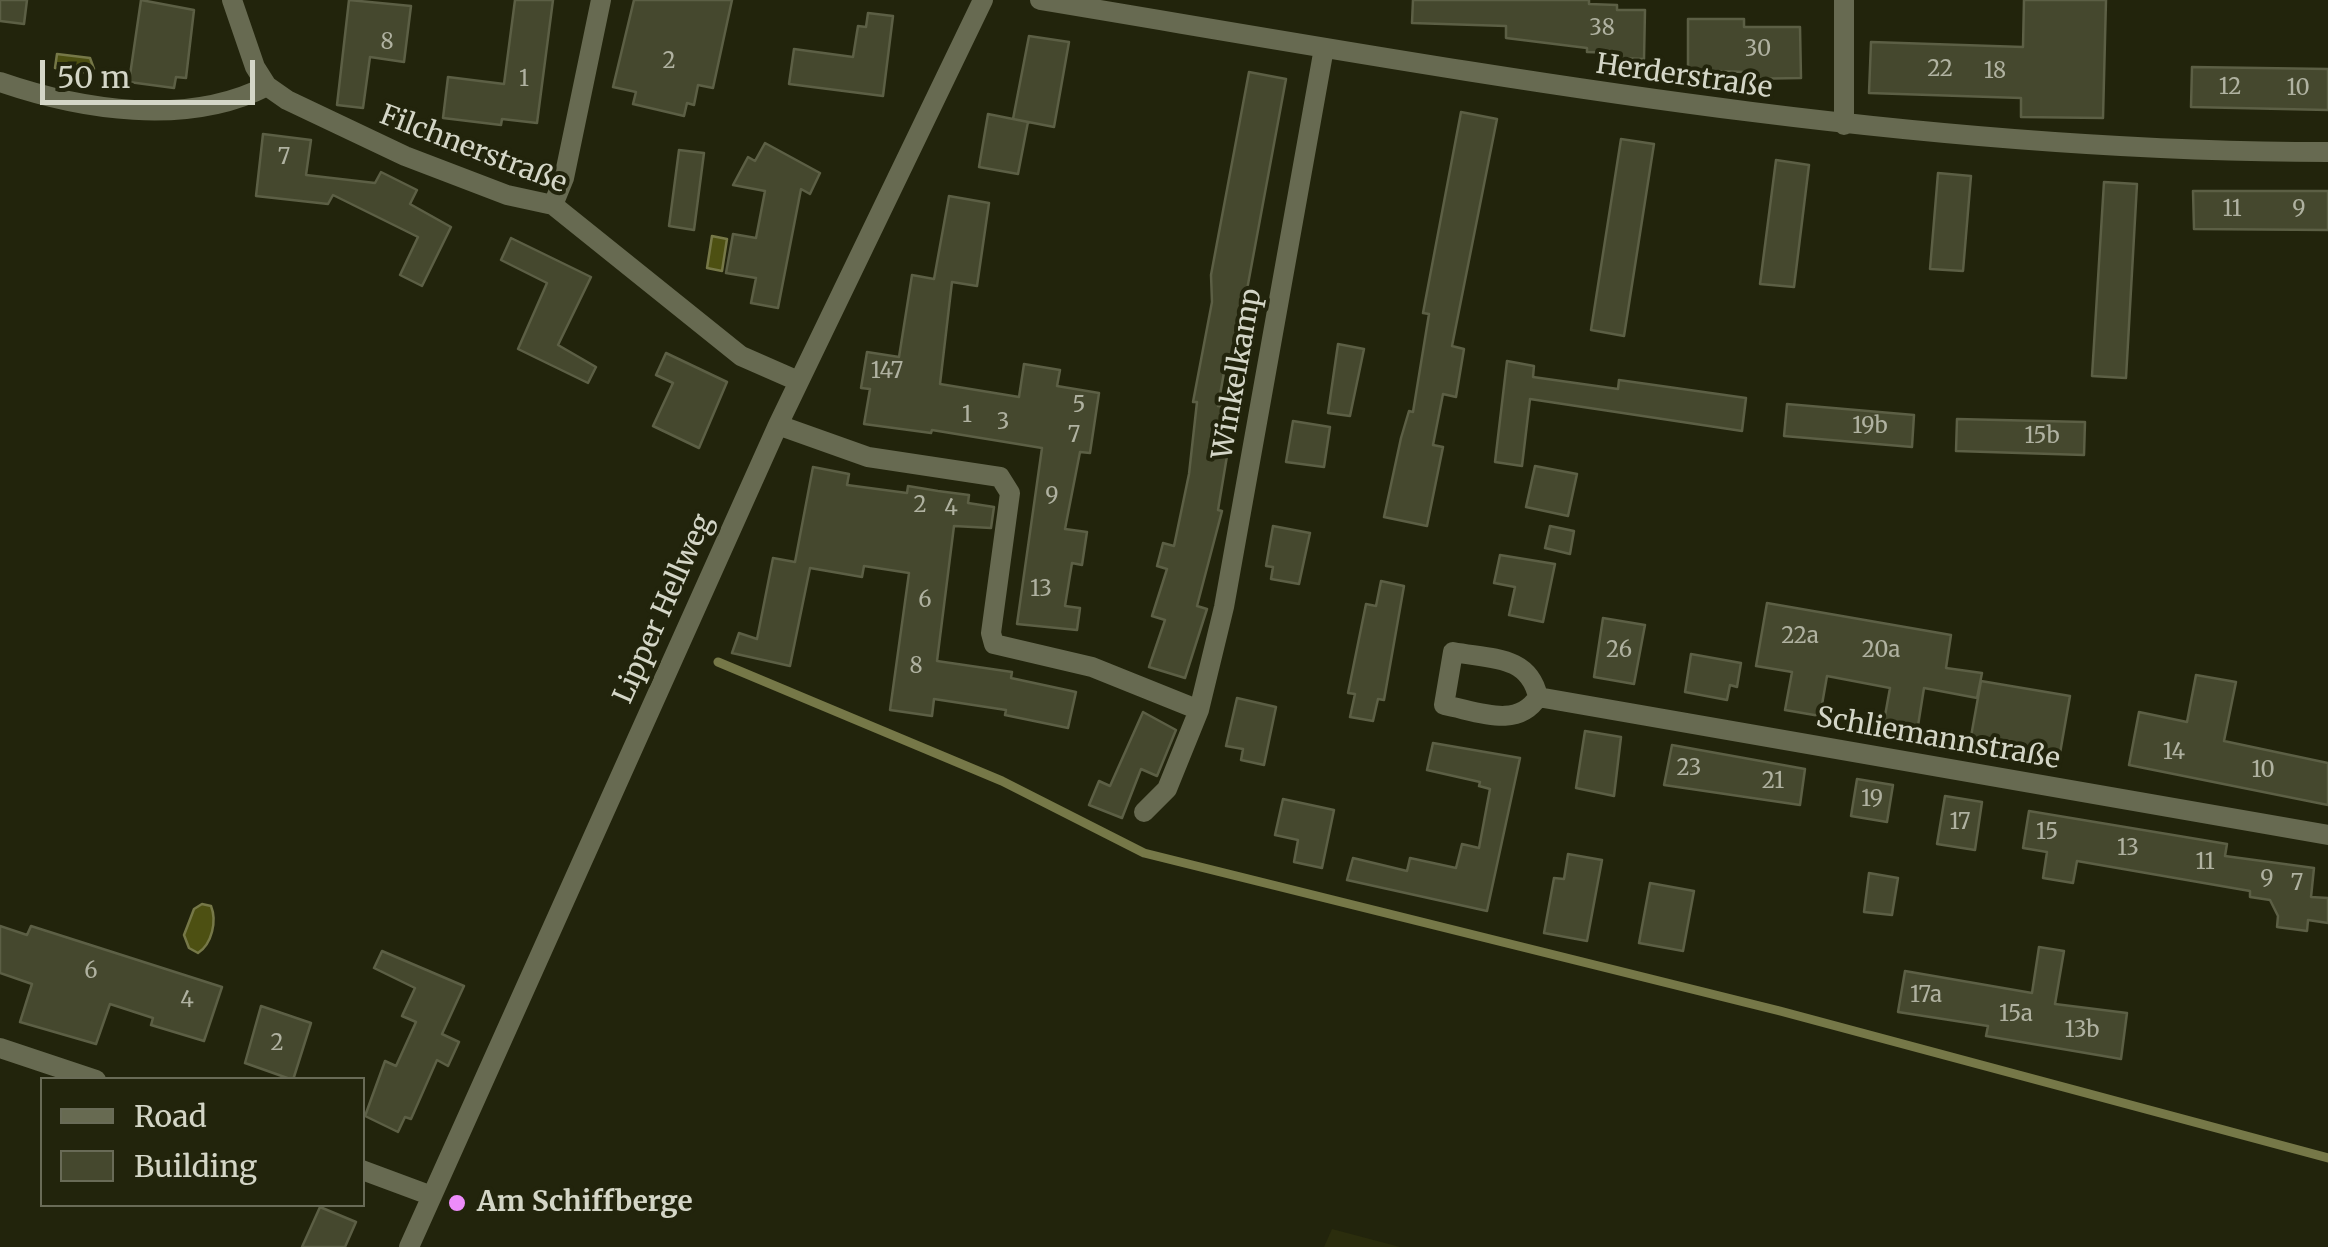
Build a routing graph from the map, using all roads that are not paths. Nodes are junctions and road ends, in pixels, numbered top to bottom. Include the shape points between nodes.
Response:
1 (232, 0) edge
2 (601, 0) edge
3 (983, 0) edge
4 (1040, 0) edge
5 (1844, 0) edge
6 (1324, 48) junction
7 (0, 82) edge
8 (266, 86) junction
9 (1844, 125) junction
10 (2328, 152) edge
11 (552, 206) junction
12 (798, 381) junction
13 (778, 426) junction
14 (1538, 697) junction
15 (1199, 710) junction
16 (1144, 812) dead end
17 (2328, 836) edge
18 (0, 1048) edge
19 (87, 1077) edge
20 (365, 1171) edge
21 (432, 1196) junction
22 (410, 1247) edge

1 - 8 street
2 - 11 street via 564,178
3 - 12 street, Lipper Hellweg
4 - 6 street, Herderstraße
5 - 9 street
6 - 9 street, Herderstraße
6 - 15 street, Winkelkamp via 1224,607
7 - 8 street via 46,98 141,109 217,104
8 - 11 street, Filchnerstraße via 405,156
9 - 10 street, Herderstraße via 2164,150
11 - 12 street, Filchnerstraße via 741,356
12 - 13 street, Lipper Hellweg
13 - 15 street via 868,457 1000,477 1010,493 994,644 1092,667
13 - 21 street, Lipper Hellweg
14 - 14 street via 1515,718 1444,705 1454,652 1522,665
14 - 17 street, Schliemannstraße
15 - 16 street, Winkelkamp via 1168,790
18 - 19 street
20 - 21 street
21 - 22 street, Lipper Hellweg

